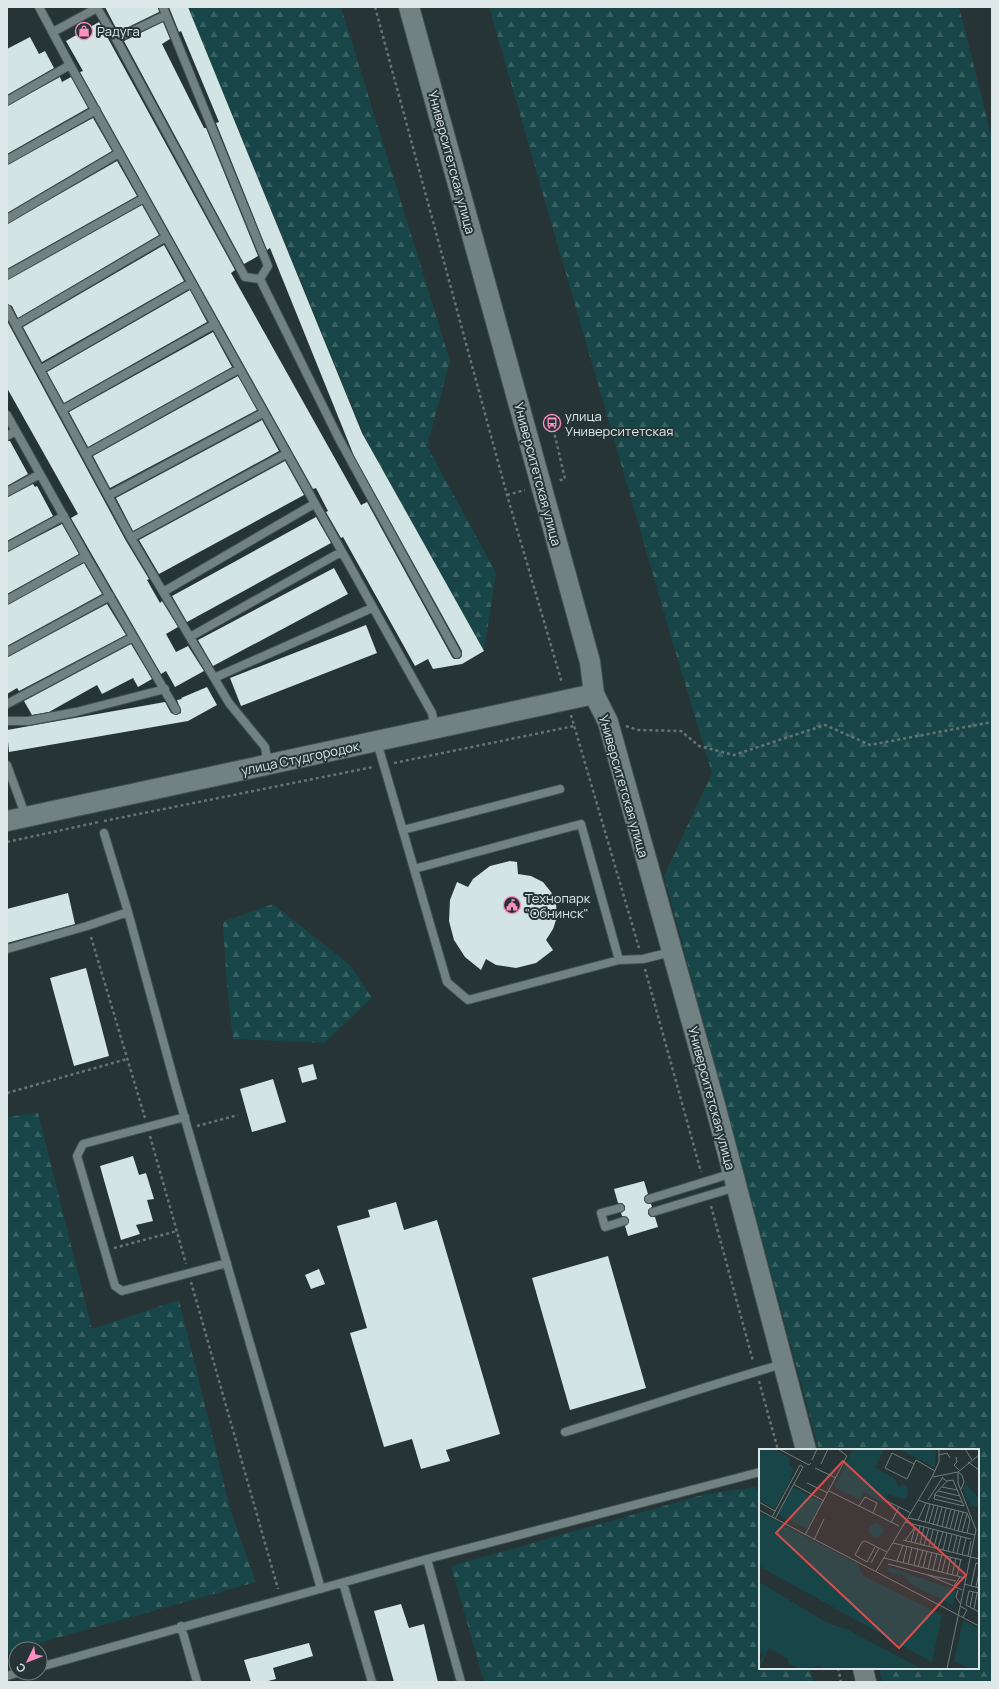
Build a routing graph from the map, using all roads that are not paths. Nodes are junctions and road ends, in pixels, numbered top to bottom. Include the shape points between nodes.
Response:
1 (39, 7) edge
2 (97, 7) edge
3 (409, 7) edge
4 (165, 11) edge
5 (53, 32) junction
6 (116, 39) junction
7 (70, 65) junction
8 (7, 101) edge
9 (96, 110) junction
10 (119, 153) junction
11 (7, 160) edge
12 (144, 198) junction
13 (7, 218) edge
14 (166, 237) junction
15 (7, 275) edge
16 (260, 279) junction
17 (191, 283) junction
18 (7, 309) edge
19 (215, 324) junction
20 (16, 325) junction
21 (239, 369) junction
22 (40, 370) junction
23 (62, 410) junction
24 (263, 413) junction
25 (7, 415) edge
26 (16, 431) junction
27 (7, 436) edge
28 (86, 454) junction
29 (286, 454) junction
30 (40, 474) junction
31 (7, 492) edge
32 (108, 496) junction
33 (314, 504) junction
34 (64, 516) junction
35 (131, 538) junction
36 (7, 547) edge
37 (341, 552) junction
38 (86, 556) junction
39 (163, 592) junction
40 (110, 596) junction
41 (7, 600) edge
42 (372, 608) junction
43 (133, 637) junction
44 (190, 637) junction
45 (7, 652) edge
46 (457, 654) dead end
47 (214, 678) junction
48 (165, 689) junction
49 (594, 694) junction
50 (7, 704) edge
51 (176, 710) dead end
52 (7, 721) edge
53 (435, 729) junction
54 (377, 742) junction
55 (268, 765) junction
56 (7, 766) edge
57 (560, 789) dead end
58 (16, 819) edge
59 (403, 830) junction
60 (104, 833) dead end
61 (414, 869) junction
62 (128, 912) junction
63 (7, 949) edge
64 (671, 952) junction
65 (619, 960) junction
66 (185, 1116) junction
67 (735, 1180) junction
68 (649, 1199) dead end
69 (620, 1208) dead end
70 (653, 1212) dead end
71 (624, 1221) dead end
72 (227, 1263) junction
73 (783, 1364) junction
74 (564, 1432) dead end
75 (806, 1449) edge
76 (759, 1472) edge
77 (427, 1559) junction
78 (343, 1583) junction
79 (321, 1589) junction
80 (181, 1626) junction
81 (48, 1664) edge
82 (863, 1669) edge
83 (197, 1682) edge
84 (372, 1682) edge
85 (461, 1682) edge
86 (866, 1682) edge

1 - 5 lane
2 - 5 lane
2 - 6 lane
3 - 49 street, Университетская улица via 590,662
4 - 6 lane
4 - 16 lane via 268,266
5 - 7 lane
6 - 16 lane via 245,277
7 - 8 lane
7 - 9 lane
9 - 10 lane
9 - 11 lane
10 - 12 lane
10 - 13 lane
12 - 14 lane
12 - 15 lane
14 - 17 lane
14 - 20 lane
16 - 46 lane via 338,437
17 - 19 lane
17 - 22 lane
18 - 20 lane
19 - 21 lane
19 - 23 lane
20 - 22 lane
21 - 24 lane
21 - 28 lane
22 - 23 lane
23 - 28 lane
24 - 29 lane
24 - 32 lane
25 - 26 lane
26 - 27 lane
26 - 30 lane
28 - 32 lane
29 - 33 lane
29 - 35 lane
30 - 31 lane
30 - 34 lane
32 - 35 lane
33 - 37 lane
33 - 39 lane
34 - 36 lane
34 - 38 lane
35 - 39 lane
37 - 42 lane
37 - 44 lane
38 - 40 lane
38 - 41 lane
39 - 44 lane
40 - 43 lane
40 - 45 lane
42 - 47 lane
42 - 53 lane via 432,713
43 - 48 lane
43 - 50 lane
44 - 47 lane
47 - 55 lane via 229,703 265,747
48 - 51 lane
48 - 52 lane via 76,712 28,721
49 - 53 street, улица Студгородок
49 - 64 street, Университетская улица via 608,722
53 - 54 street, улица Студгородок
54 - 55 street, улица Студгородок
54 - 59 lane
55 - 58 street, улица Студгородок
56 - 58 lane
57 - 59 lane
59 - 61 lane
60 - 62 lane
61 - 65 lane via 447,982 468,1000
61 - 65 lane via 581,824
62 - 63 lane
62 - 66 lane
64 - 65 lane via 642,959
64 - 67 street, Университетская улица
66 - 72 lane
66 - 72 lane via 83,1144 77,1156 115,1286 122,1291
67 - 68 lane
67 - 70 lane
67 - 73 street, Университетская улица
69 - 71 lane via 601,1213 605,1227
72 - 79 lane
73 - 74 lane
73 - 75 street, Университетская улица
76 - 77 lane
77 - 78 lane
77 - 85 lane
78 - 79 lane
78 - 84 lane
79 - 80 lane
80 - 81 lane
80 - 83 lane
82 - 86 street

